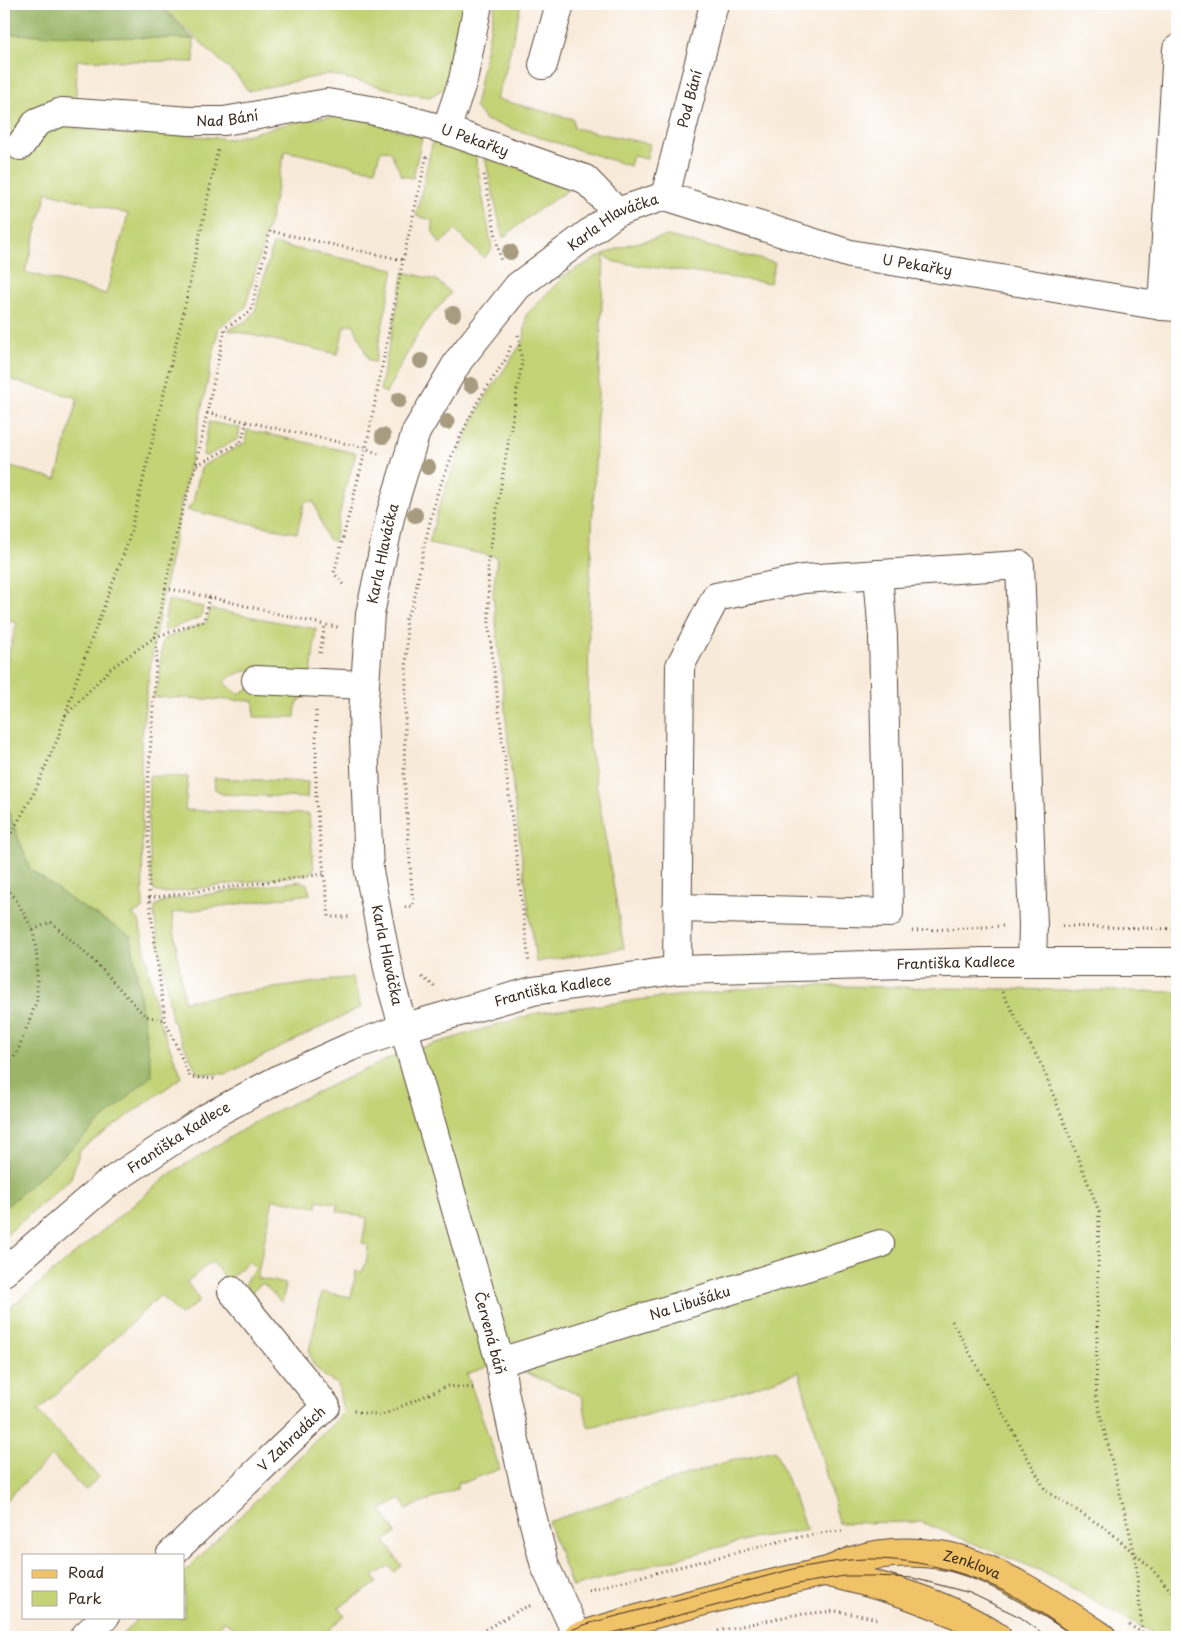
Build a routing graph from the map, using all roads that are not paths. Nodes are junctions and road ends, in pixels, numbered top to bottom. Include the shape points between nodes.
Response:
1 (478, 4) edge
2 (560, 4) edge
3 (714, 4) edge
4 (1177, 49) edge
5 (543, 65) dead end
6 (439, 129) junction
7 (20, 146) dead end
8 (665, 196) junction
9 (617, 212) junction
10 (1170, 306) edge
11 (878, 574) junction
12 (256, 680) dead end
13 (365, 685) junction
14 (678, 908) junction
15 (1032, 962) junction
16 (1177, 962) edge
17 (677, 970) junction
18 (403, 1028) junction
19 (880, 1244) dead end
20 (4, 1272) edge
21 (232, 1291) dead end
22 (500, 1362) junction
23 (171, 1554) edge
24 (825, 1572) junction
25 (104, 1618) edge
26 (84, 1637) edge
27 (578, 1637) edge
28 (997, 1637) edge
29 (1102, 1637) edge

1 - 6 street, U Pekařky via 463,80
2 - 5 street
3 - 8 street, Pod Bání
4 - 10 street
6 - 7 street, Nad Bání via 371,110 327,103 224,121 62,112 37,122
6 - 9 street, U Pekařky via 585,179
8 - 9 street, Karla Hlaváčka
8 - 10 street, U Pekařky via 850,254
9 - 13 street, Karla Hlaváčka via 518,286 459,360 416,432 391,513 370,614
11 - 14 street via 803,579 716,597 680,666
11 - 14 street via 883,636 889,913
11 - 15 street via 1020,566
12 - 13 street
13 - 18 street, Karla Hlaváčka via 363,713 369,870
14 - 17 street
15 - 16 street, Františka Kadlece
15 - 17 street, Františka Kadlece
17 - 18 street, Františka Kadlece via 533,991
18 - 20 street, Františka Kadlece via 279,1078 208,1117 104,1186
18 - 22 street, Červená báň
19 - 22 street, Na Libušáku
21 - 23 street, V Zahradách via 326,1406
22 - 27 street, Červená báň via 526,1492 545,1566
24 - 27 main road, Zenklova
24 - 28 main road, Zenklova via 901,1592 950,1612
24 - 29 main road, Zenklova via 852,1561 889,1553 943,1556 996,1574 1032,1592
25 - 26 street

